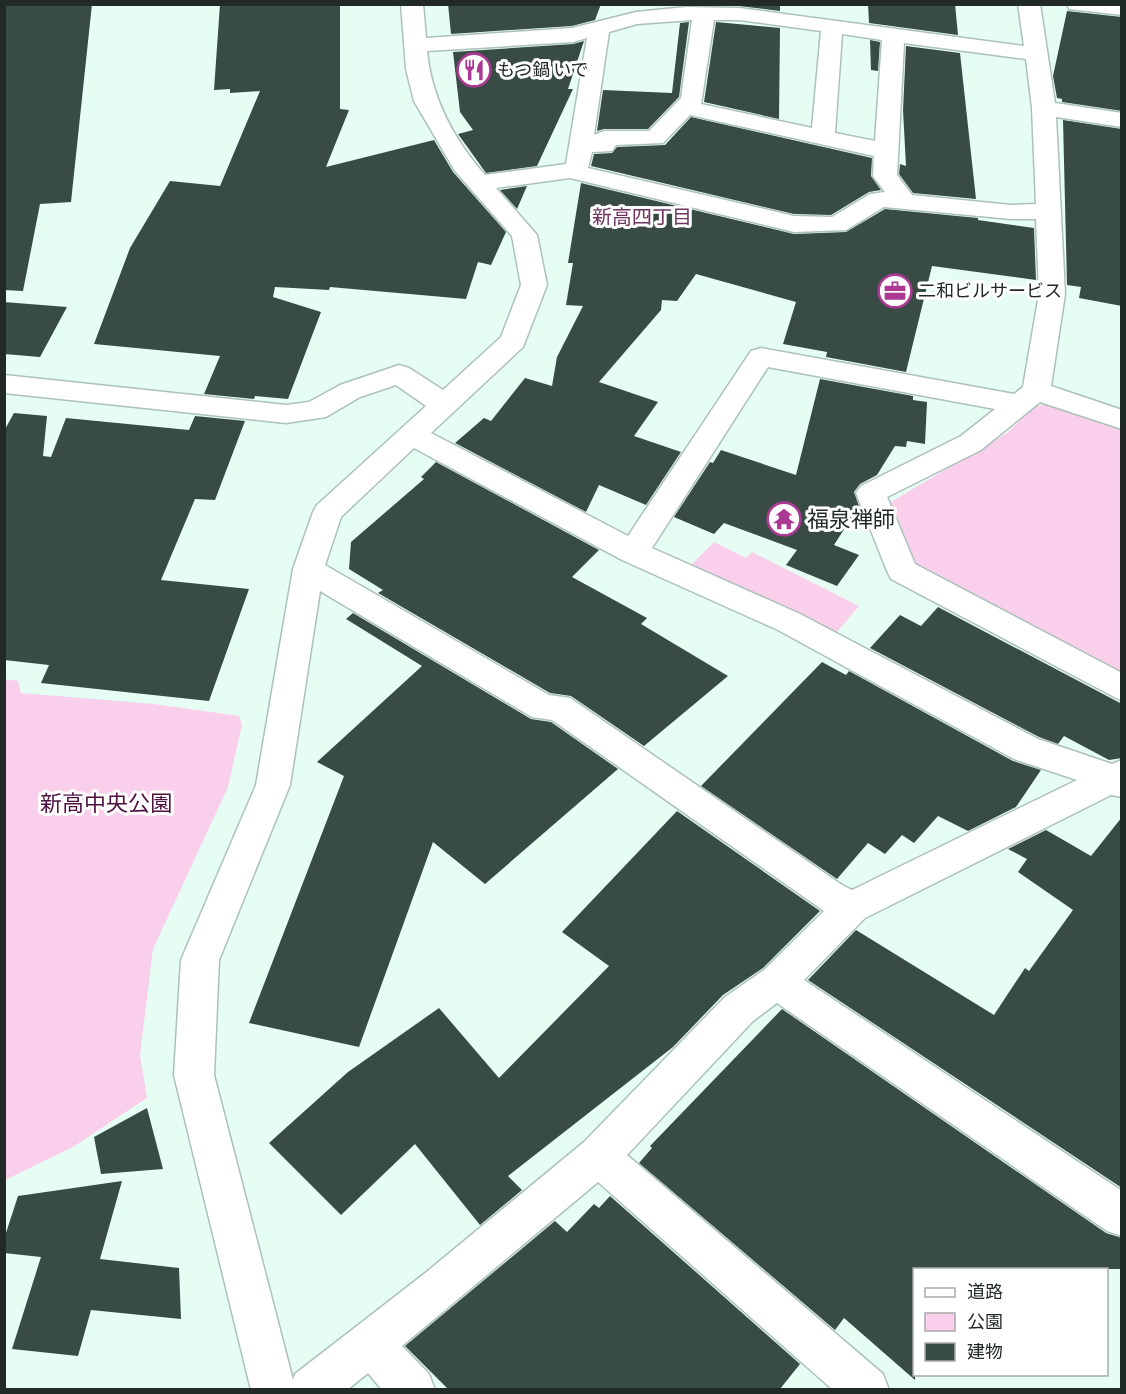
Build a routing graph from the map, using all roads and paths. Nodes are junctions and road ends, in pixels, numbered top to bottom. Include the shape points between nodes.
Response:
1 (412, 4) edge
2 (1029, 4) edge
3 (1077, 4) edge
4 (1122, 9) edge
5 (704, 13) junction
6 (832, 26) junction
7 (599, 28) junction
8 (893, 35) junction
9 (415, 45) junction
10 (1037, 54) junction
11 (685, 107) junction
12 (1044, 108) junction
13 (1122, 120) edge
14 (823, 139) junction
15 (581, 144) junction
16 (886, 151) junction
17 (577, 173) junction
18 (479, 183) junction
19 (903, 199) junction
20 (1049, 211) junction
21 (4, 384) edge
22 (1027, 397) junction
23 (442, 404) junction
24 (1122, 420) edge
25 (410, 434) junction
26 (633, 552) junction
27 (308, 569) junction
28 (1122, 688) edge
29 (1118, 778) edge
30 (852, 907) junction
31 (777, 982) junction
32 (598, 1156) junction
33 (1122, 1216) edge
34 (370, 1343) junction
35 (273, 1389) edge
36 (311, 1389) edge
37 (413, 1389) edge
38 (867, 1389) edge

1 - 9 street
2 - 10 street
3 - 4 street
5 - 6 street
5 - 7 street via 636,18
5 - 11 street via 692,100
6 - 8 street
6 - 14 street
7 - 9 street via 573,35
7 - 15 street
8 - 10 street
8 - 16 street
9 - 18 street via 420,90 427,107
10 - 12 street
11 - 14 street
11 - 15 street via 656,138 604,138 604,146
12 - 13 street
12 - 20 street
14 - 16 street
15 - 17 street
16 - 19 street via 885,176
17 - 18 street
17 - 19 street via 794,224 837,225 879,199
18 - 23 street via 524,235 534,285 513,341
19 - 20 street via 1011,212
20 - 22 street via 1052,294
21 - 23 street via 286,414 316,410 350,391 399,374
22 - 24 street
22 - 26 street via 761,357
22 - 28 street via 971,442 871,493 902,571
23 - 25 street
25 - 26 street
25 - 27 street via 328,512
26 - 29 street via 789,622 1026,748
27 - 30 street via 544,708 558,707 829,896
27 - 35 street via 273,785 200,960 194,1075
29 - 30 street
30 - 31 street
31 - 32 street via 739,1009
31 - 33 street
32 - 34 street
32 - 38 street
34 - 36 street
34 - 37 street

